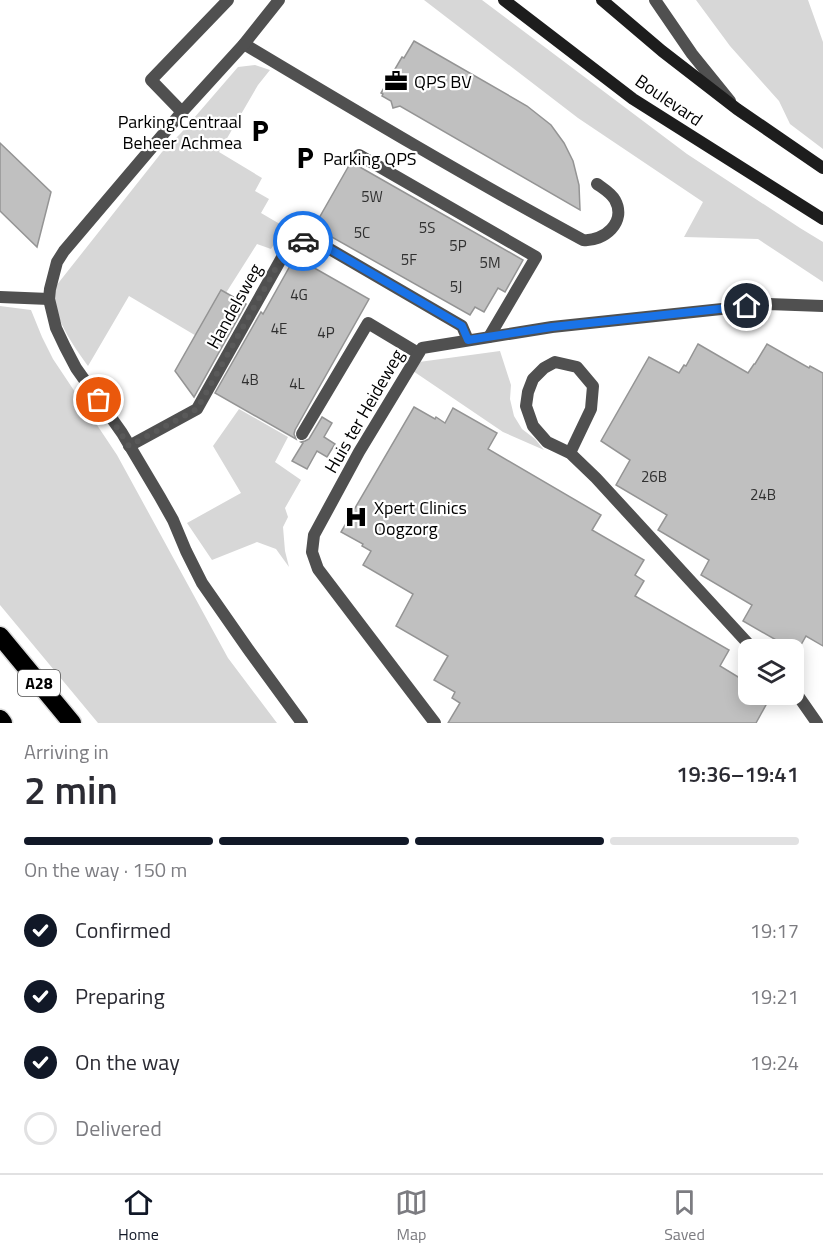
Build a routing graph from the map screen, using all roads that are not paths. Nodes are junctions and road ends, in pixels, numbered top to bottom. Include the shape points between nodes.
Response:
1 (228, 0) edge
2 (279, 0) edge
3 (504, 0) edge
4 (602, 0) edge
5 (656, 0) edge
6 (244, 44) junction
7 (736, 109) junction
8 (182, 112) junction
9 (359, 155) dead end
10 (823, 168) edge
11 (597, 184) dead end
12 (823, 219) edge
13 (0, 297) edge
14 (49, 299) junction
15 (823, 306) edge
16 (489, 337) junction
17 (468, 340) junction
18 (418, 353) junction
19 (302, 434) dead end
20 (129, 446) junction
21 (570, 453) junction
22 (0, 636) edge
23 (744, 639) edge
24 (804, 704) edge
25 (0, 719) edge
26 (3, 723) edge
27 (72, 723) edge
28 (302, 723) edge
29 (435, 723) edge
30 (817, 723) edge

1 - 8 street via 151,80
2 - 6 street
3 - 12 main road, Boulevard via 633,99
4 - 7 main road, Boulevard
5 - 7 street, Boulevard
6 - 8 street
6 - 11 street via 583,240 603,236 616,225 616,201
7 - 10 main road, Boulevard
8 - 14 street via 64,251 57,262
9 - 16 street via 536,257
13 - 14 street
14 - 20 street via 56,328 76,368
15 - 16 street, Huis ter Heideweg via 768,304
16 - 17 street, Huis ter Heideweg
17 - 18 street, Huis ter Heideweg via 422,348
17 - 20 street, Handelsweg via 462,326 309,237 285,252 197,409
18 - 19 street via 368,323
18 - 29 street, Huis ter Heideweg via 314,535 312,552 318,569
20 - 28 street via 173,520 202,583
21 - 21 street via 547,442 533,426 526,406 533,379 555,362 577,367 593,386 591,409
21 - 23 street
22 - 27 highway, A28
24 - 30 street
25 - 26 highway

